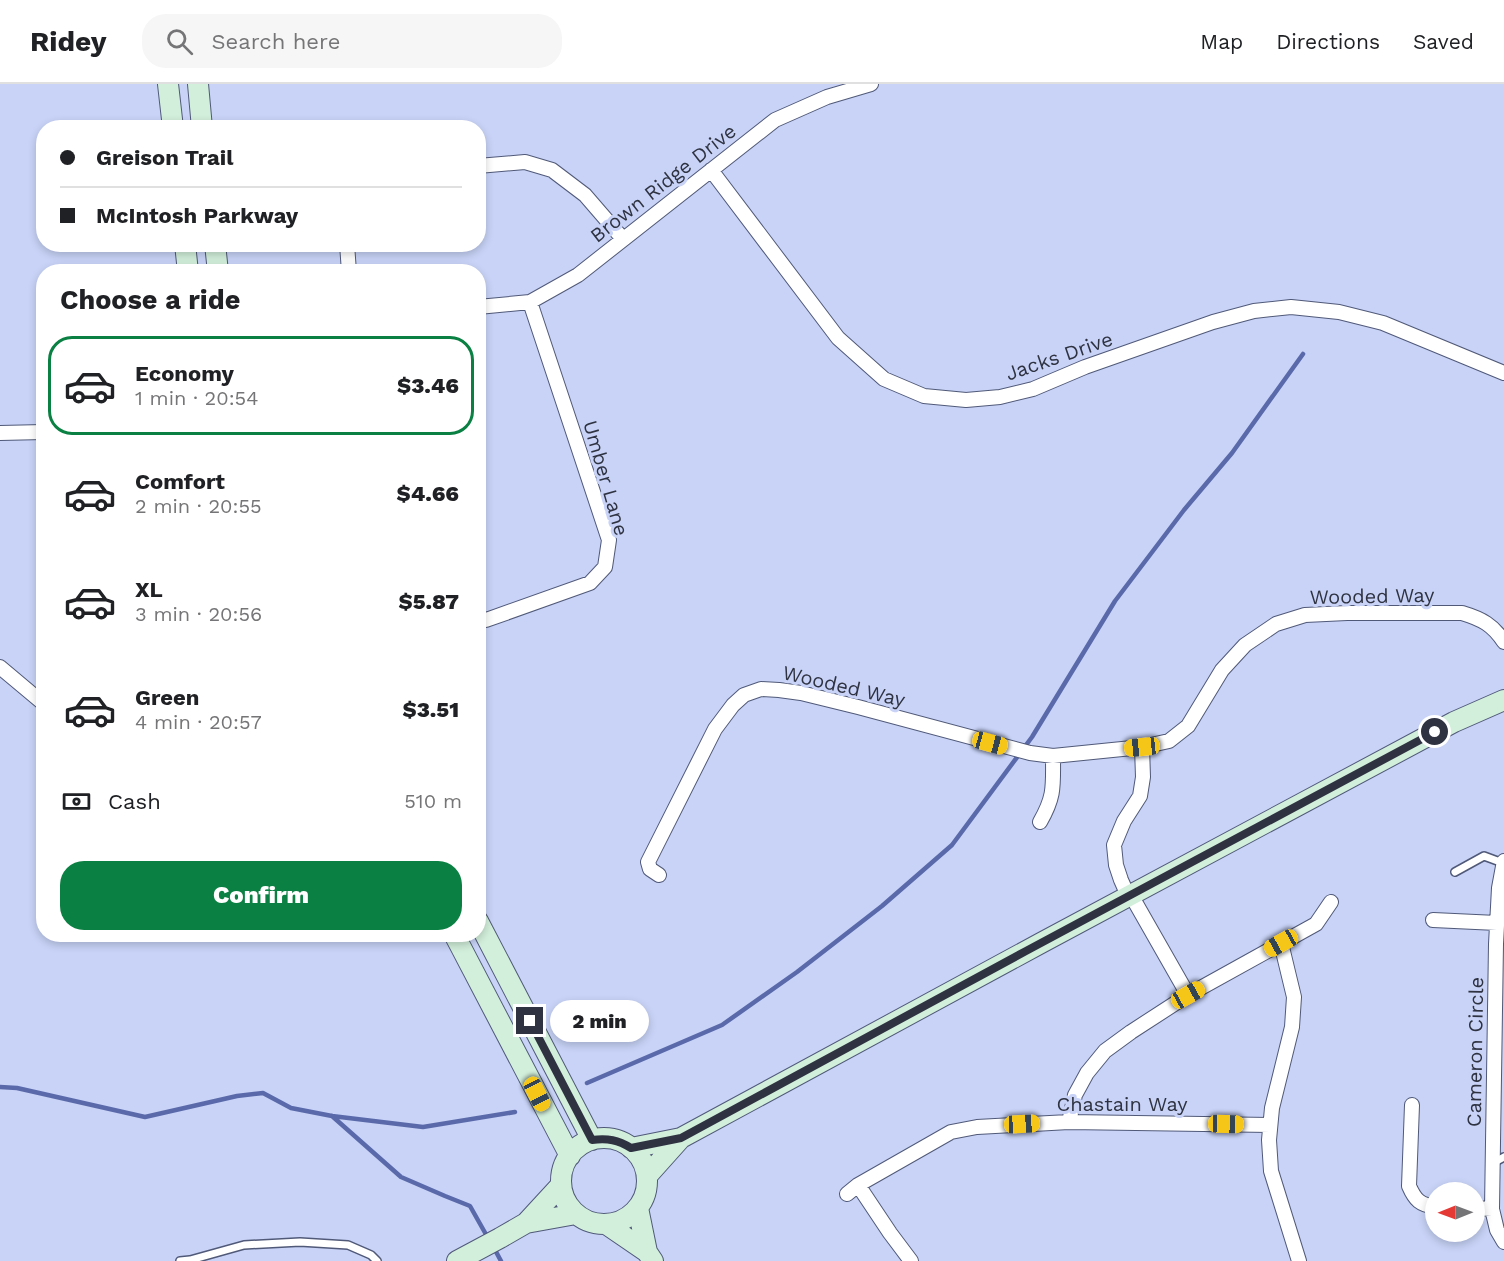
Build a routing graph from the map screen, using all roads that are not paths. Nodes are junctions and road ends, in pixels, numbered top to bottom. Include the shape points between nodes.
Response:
1 (168, 84) edge
2 (198, 84) edge
3 (871, 84) edge
4 (172, 120) edge
5 (201, 120) edge
6 (486, 165) edge
7 (711, 170) junction
8 (623, 239) junction
9 (530, 302) junction
10 (486, 306) edge
11 (1504, 373) edge
12 (36, 432) edge
13 (0, 433) edge
14 (486, 620) edge
15 (1504, 642) edge
16 (0, 667) edge
17 (36, 697) edge
18 (1504, 700) edge
19 (1142, 747) junction
20 (1053, 756) junction
21 (1040, 822) dead end
22 (1503, 862) edge
23 (1455, 872) dead end
24 (659, 875) dead end
25 (1131, 895) junction
26 (1331, 902) dead end
27 (1433, 920) dead end
28 (1500, 923) edge
29 (486, 936) edge
30 (458, 942) edge
31 (1281, 943) junction
32 (1500, 970) edge
33 (1188, 995) junction
34 (1499, 1013) edge
35 (1499, 1069) edge
36 (1412, 1105) dead end
37 (1499, 1114) edge
38 (1069, 1122) junction
39 (1270, 1125) junction
40 (681, 1138) junction
41 (592, 1140) junction
42 (631, 1148) junction
43 (570, 1156) junction
44 (1498, 1160) edge
45 (647, 1176) junction
46 (561, 1185) junction
47 (1425, 1204) edge
48 (638, 1208) junction
49 (1485, 1209) edge
50 (1492, 1209) junction
51 (576, 1214) junction
52 (526, 1223) junction
53 (606, 1224) junction
54 (1504, 1242) edge
55 (650, 1256) edge
56 (466, 1257) edge
57 (180, 1261) edge
58 (377, 1261) edge
59 (911, 1261) edge
60 (1299, 1261) edge

1 - 4 street
2 - 5 street
3 - 7 street, Brown Ridge Drive via 826,96 775,120
6 - 8 street via 525,162 552,170 585,195
7 - 8 street, Brown Ridge Drive
7 - 11 street, Jacks Drive via 838,338 884,379 924,396 966,400 1033,389 1213,322 1254,311 1291,307 1339,312 1383,323
8 - 9 street, Brown Ridge Drive via 578,276
9 - 10 street, Brown Ridge Drive
9 - 14 street, Umber Lane via 609,540 605,567 590,583
12 - 13 street
15 - 19 street, Wooded Way via 1496,630 1462,613 1305,615 1276,624 1245,645 1222,670 1188,726 1169,741
16 - 17 street
18 - 25 street via 1454,722
19 - 20 street, Wooded Way
19 - 25 street via 1140,796 1114,845 1121,880
20 - 21 street via 1053,793
20 - 24 street, Wooded Way via 801,693 761,689 733,705 715,729 648,862
22 - 23 lane via 1484,856
22 - 28 street, Cameron Circle via 1498,888
25 - 33 street
25 - 40 street
26 - 31 street via 1316,924
27 - 28 street
28 - 32 street, Cameron Circle
29 - 41 street
30 - 43 street
31 - 33 street
31 - 39 street via 1294,997 1292,1027
32 - 34 street, Cameron Circle
33 - 38 street via 1105,1051 1075,1095
34 - 35 street, Cameron Circle
35 - 37 street, Cameron Circle
36 - 47 street via 1409,1186 1414,1197
37 - 44 street, Cameron Circle
38 - 39 street, Chastain Way
38 - 59 street, Chastain Way via 951,1132 852,1189
39 - 60 street via 1271,1171
40 - 42 street
40 - 45 street
41 - 42 street via 606,1138
41 - 43 street
42 - 45 street
43 - 46 street
44 - 50 street, Cameron Circle
45 - 48 street via 647,1188
46 - 51 street
46 - 52 street
48 - 53 street via 629,1217
48 - 55 street
49 - 50 street
50 - 54 street, Cameron Circle
51 - 52 street
51 - 53 street
52 - 56 street
53 - 55 street
57 - 58 lane via 244,1245 300,1242 348,1245

